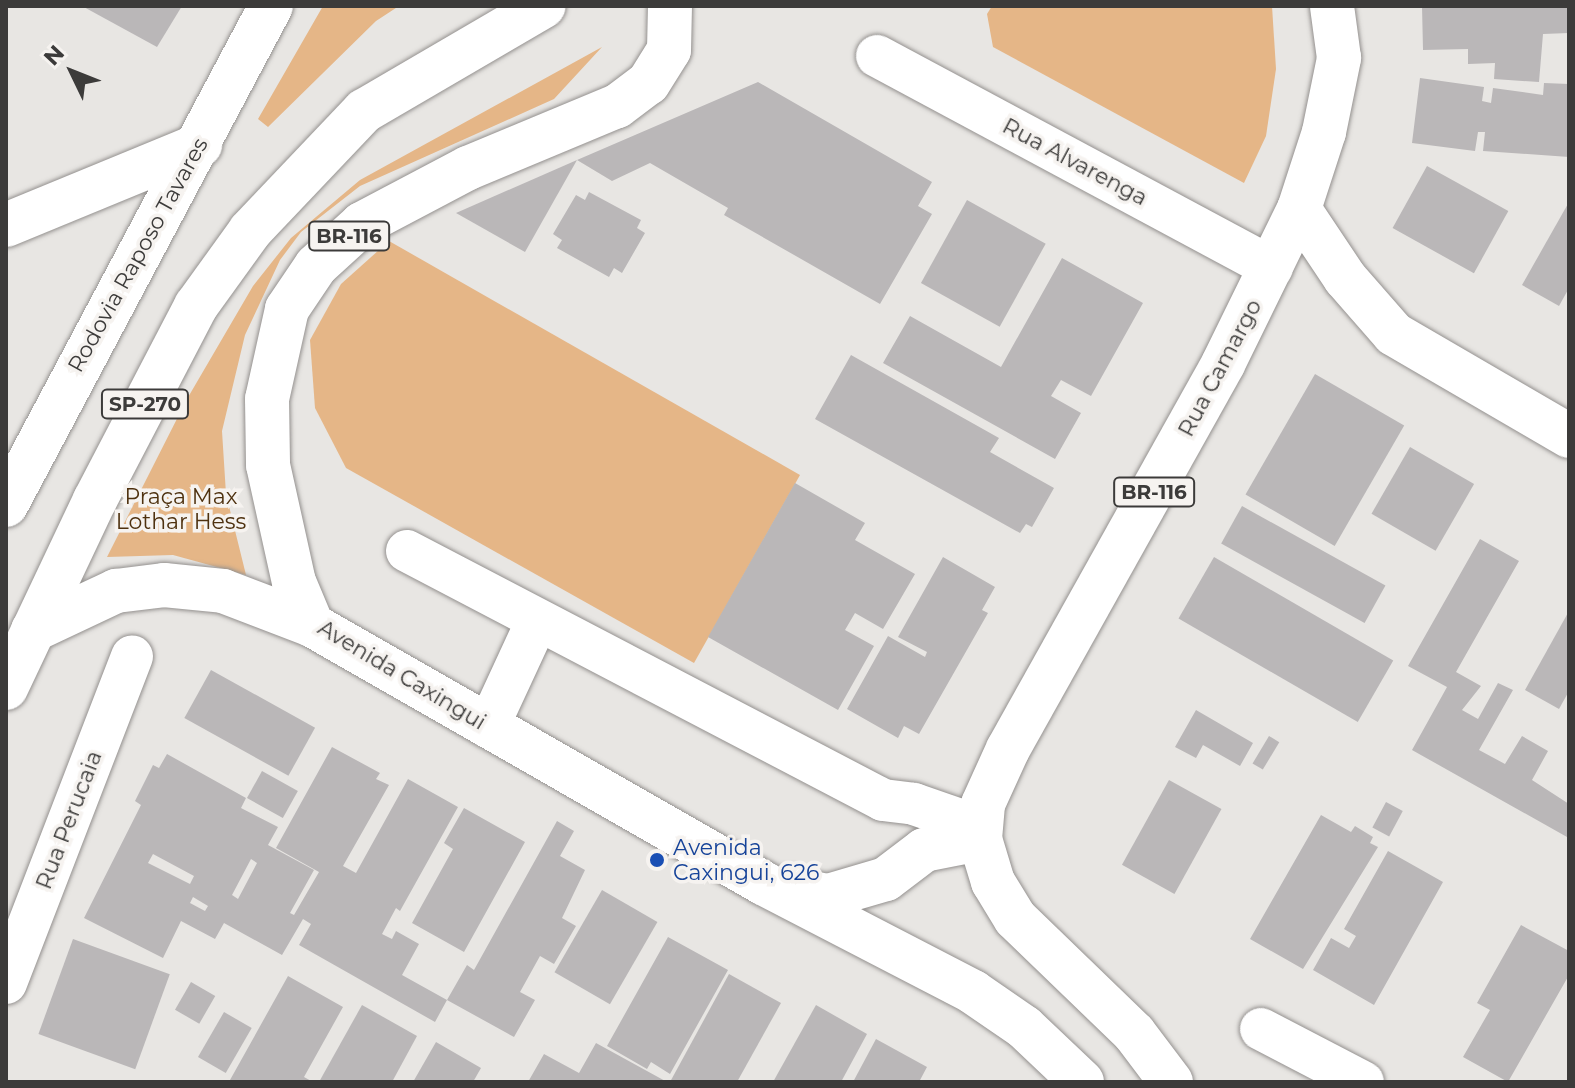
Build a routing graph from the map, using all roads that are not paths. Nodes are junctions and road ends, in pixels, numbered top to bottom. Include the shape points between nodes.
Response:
1 (271, 6) edge
2 (544, 6) edge
3 (670, 6) edge
4 (1332, 6) edge
5 (877, 56) dead end
6 (200, 145) junction
7 (1299, 209) junction
8 (6, 225) edge
9 (1272, 268) junction
10 (1569, 436) edge
11 (6, 505) edge
12 (407, 551) dead end
13 (536, 623) junction
14 (312, 625) junction
15 (33, 630) junction
16 (132, 657) dead end
17 (6, 688) edge
18 (488, 727) junction
19 (914, 804) junction
20 (980, 833) junction
21 (924, 850) junction
22 (763, 883) junction
23 (6, 983) edge
24 (1261, 1029) dead end
25 (1082, 1082) edge
26 (1171, 1082) edge
27 (1363, 1082) edge

1 - 6 main road, Rodovia Raposo Tavares / SP-270
2 - 15 main road, SP-270 via 364,111 250,231 196,306
3 - 14 main road, Avenida Caxingui / BR-116 via 669,50 648,83 617,106 468,168 362,224 316,266 287,309 267,399 268,465 279,530
4 - 7 main road, Rua Camargo / BR-116 via 1339,58 1324,132
5 - 9 street, Rua Alvarenga
6 - 8 main road
6 - 11 main road, Rodovia Raposo Tavares / SP-270
7 - 9 main road, Rua Camargo / BR-116
7 - 10 main road via 1345,278 1394,334
9 - 20 main road, Rua Camargo / BR-116 via 1124,547 1008,749 983,804
12 - 13 street
13 - 18 street
13 - 19 street via 883,800
14 - 15 main road via 223,591 164,585 116,591
14 - 18 main road, Avenida Caxingui
15 - 17 main road, SP-270
16 - 23 street, Rua Perucaia
18 - 22 main road, Avenida Caxingui
19 - 20 street
19 - 21 street via 934,823
20 - 21 main road
20 - 26 main road via 993,882 1015,918 1134,1033
21 - 22 main road via 886,879 828,896
22 - 25 main road, Avenida Caxingui via 973,992 1024,1027
24 - 27 street

